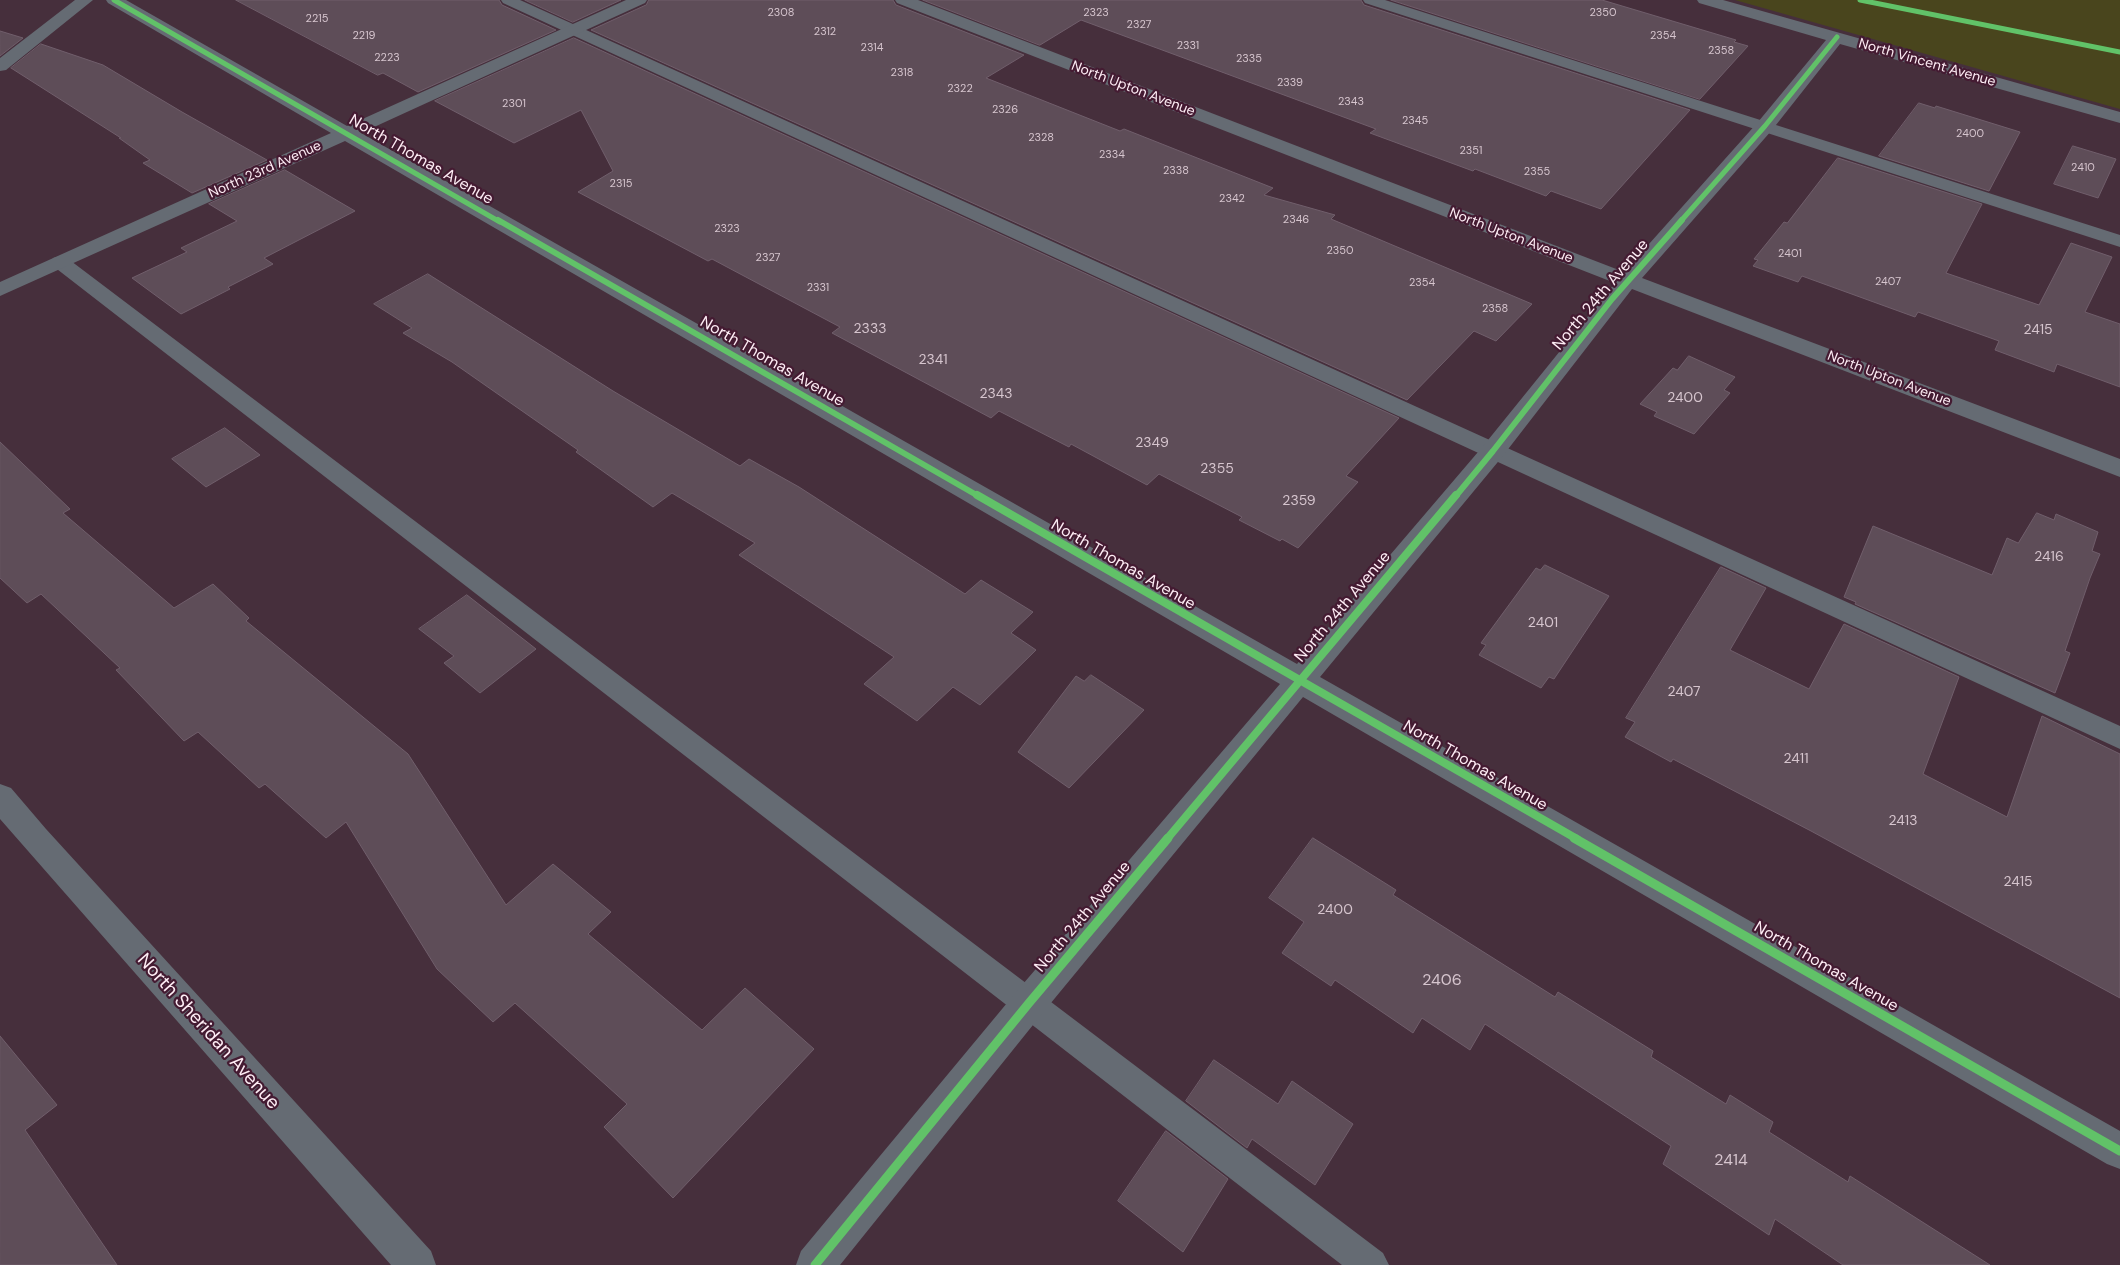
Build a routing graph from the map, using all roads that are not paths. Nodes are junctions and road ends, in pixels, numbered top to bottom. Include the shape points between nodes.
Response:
1 (85, 0) edge
2 (114, 0) edge
3 (508, 0) edge
4 (639, 0) edge
5 (903, 0) edge
6 (1370, 0) edge
7 (1705, 0) edge
8 (574, 30) junction
9 (1837, 37) junction
10 (0, 66) edge
11 (2120, 118) edge
12 (1765, 126) junction
13 (346, 133) junction
14 (2120, 241) edge
15 (60, 262) junction
16 (1628, 280) junction
17 (0, 290) edge
18 (1493, 451) junction
19 (2120, 468) edge
20 (1298, 681) junction
21 (2120, 738) edge
22 (0, 797) edge
23 (1029, 1003) junction
24 (2120, 1151) edge
25 (417, 1265) edge
26 (815, 1265) edge
27 (1372, 1265) edge

1 - 10 street
2 - 13 street, North Thomas Avenue
3 - 8 lane
4 - 8 street, North 23rd Avenue
5 - 16 street, North Upton Avenue
6 - 12 lane
7 - 9 street, North Vincent Avenue
8 - 13 street, North 23rd Avenue
8 - 18 lane
9 - 11 street, North Vincent Avenue
9 - 12 street, North 24th Avenue
12 - 14 lane
12 - 16 street, North 24th Avenue
13 - 15 street, North 23rd Avenue
13 - 20 street, North Thomas Avenue
15 - 17 street, North 23rd Avenue
15 - 23 lane
16 - 18 street, North 24th Avenue
16 - 19 street, North Upton Avenue
18 - 20 street, North 24th Avenue
18 - 21 lane
20 - 23 street, North 24th Avenue
20 - 24 street, North Thomas Avenue
22 - 25 street, North Sheridan Avenue
23 - 26 street, North 24th Avenue
23 - 27 lane

